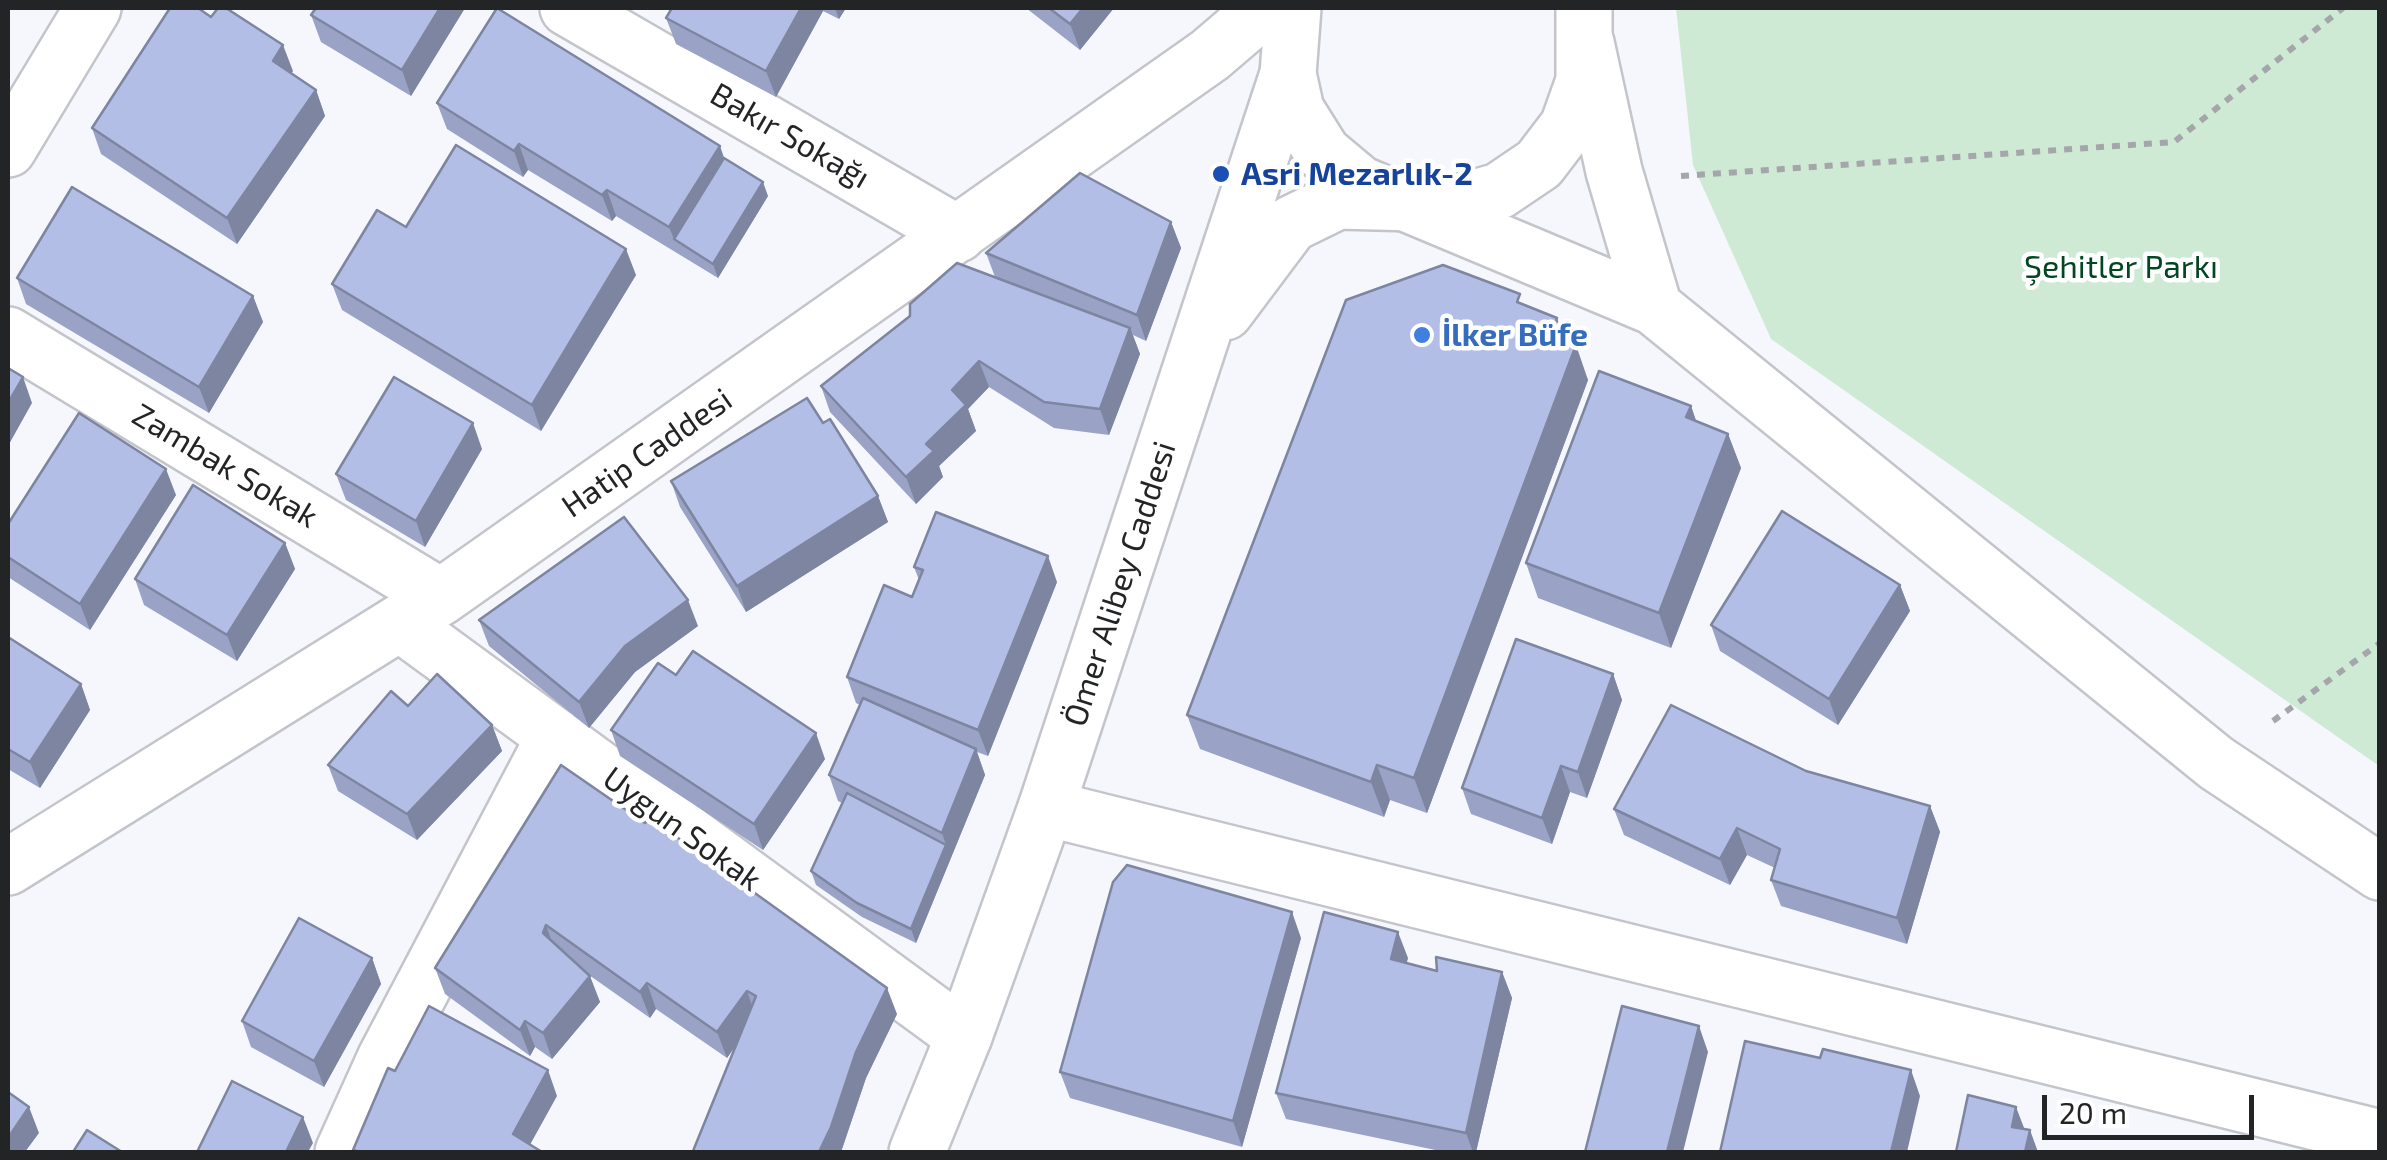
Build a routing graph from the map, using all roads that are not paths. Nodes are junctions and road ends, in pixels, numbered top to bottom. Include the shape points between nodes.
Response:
1 (93, 8) edge
2 (568, 8) edge
3 (1265, 8) edge
4 (1293, 8) edge
5 (1581, 16) edge
6 (630, 22) edge
7 (1288, 74) junction
8 (8, 149) edge
9 (1404, 202) junction
10 (958, 234) junction
11 (1654, 306) junction
12 (8, 335) edge
13 (1196, 352) junction
14 (421, 610) junction
15 (555, 736) junction
16 (1046, 808) junction
17 (8, 867) edge
18 (2380, 872) edge
19 (964, 1036) junction
20 (2380, 1138) edge
21 (342, 1152) edge
22 (916, 1152) edge

1 - 8 street
2 - 6 street, Bakır Sokağı
3 - 10 street, Hatip Caddesi via 1210,55
4 - 7 street, Ömer Alibey Caddesi
5 - 9 street via 1584,80 1568,126 1539,164 1499,191 1453,204
5 - 11 street via 1614,171
6 - 10 street, Bakır Sokağı
7 - 9 street via 1296,110 1324,153 1360,184
7 - 13 street, Ömer Alibey Caddesi
9 - 11 street
9 - 13 street via 1338,201 1291,224
10 - 14 street, Hatip Caddesi
11 - 18 street via 2216,764
12 - 14 street, Zambak Sokak
13 - 16 street, Ömer Alibey Caddesi
14 - 15 street, Uygun Sokak
14 - 17 street, Hatip Caddesi
15 - 19 street, Uygun Sokak
15 - 21 street
16 - 19 street, Ömer Alibey Caddesi
16 - 20 street
19 - 22 street, Ömer Alibey Caddesi

